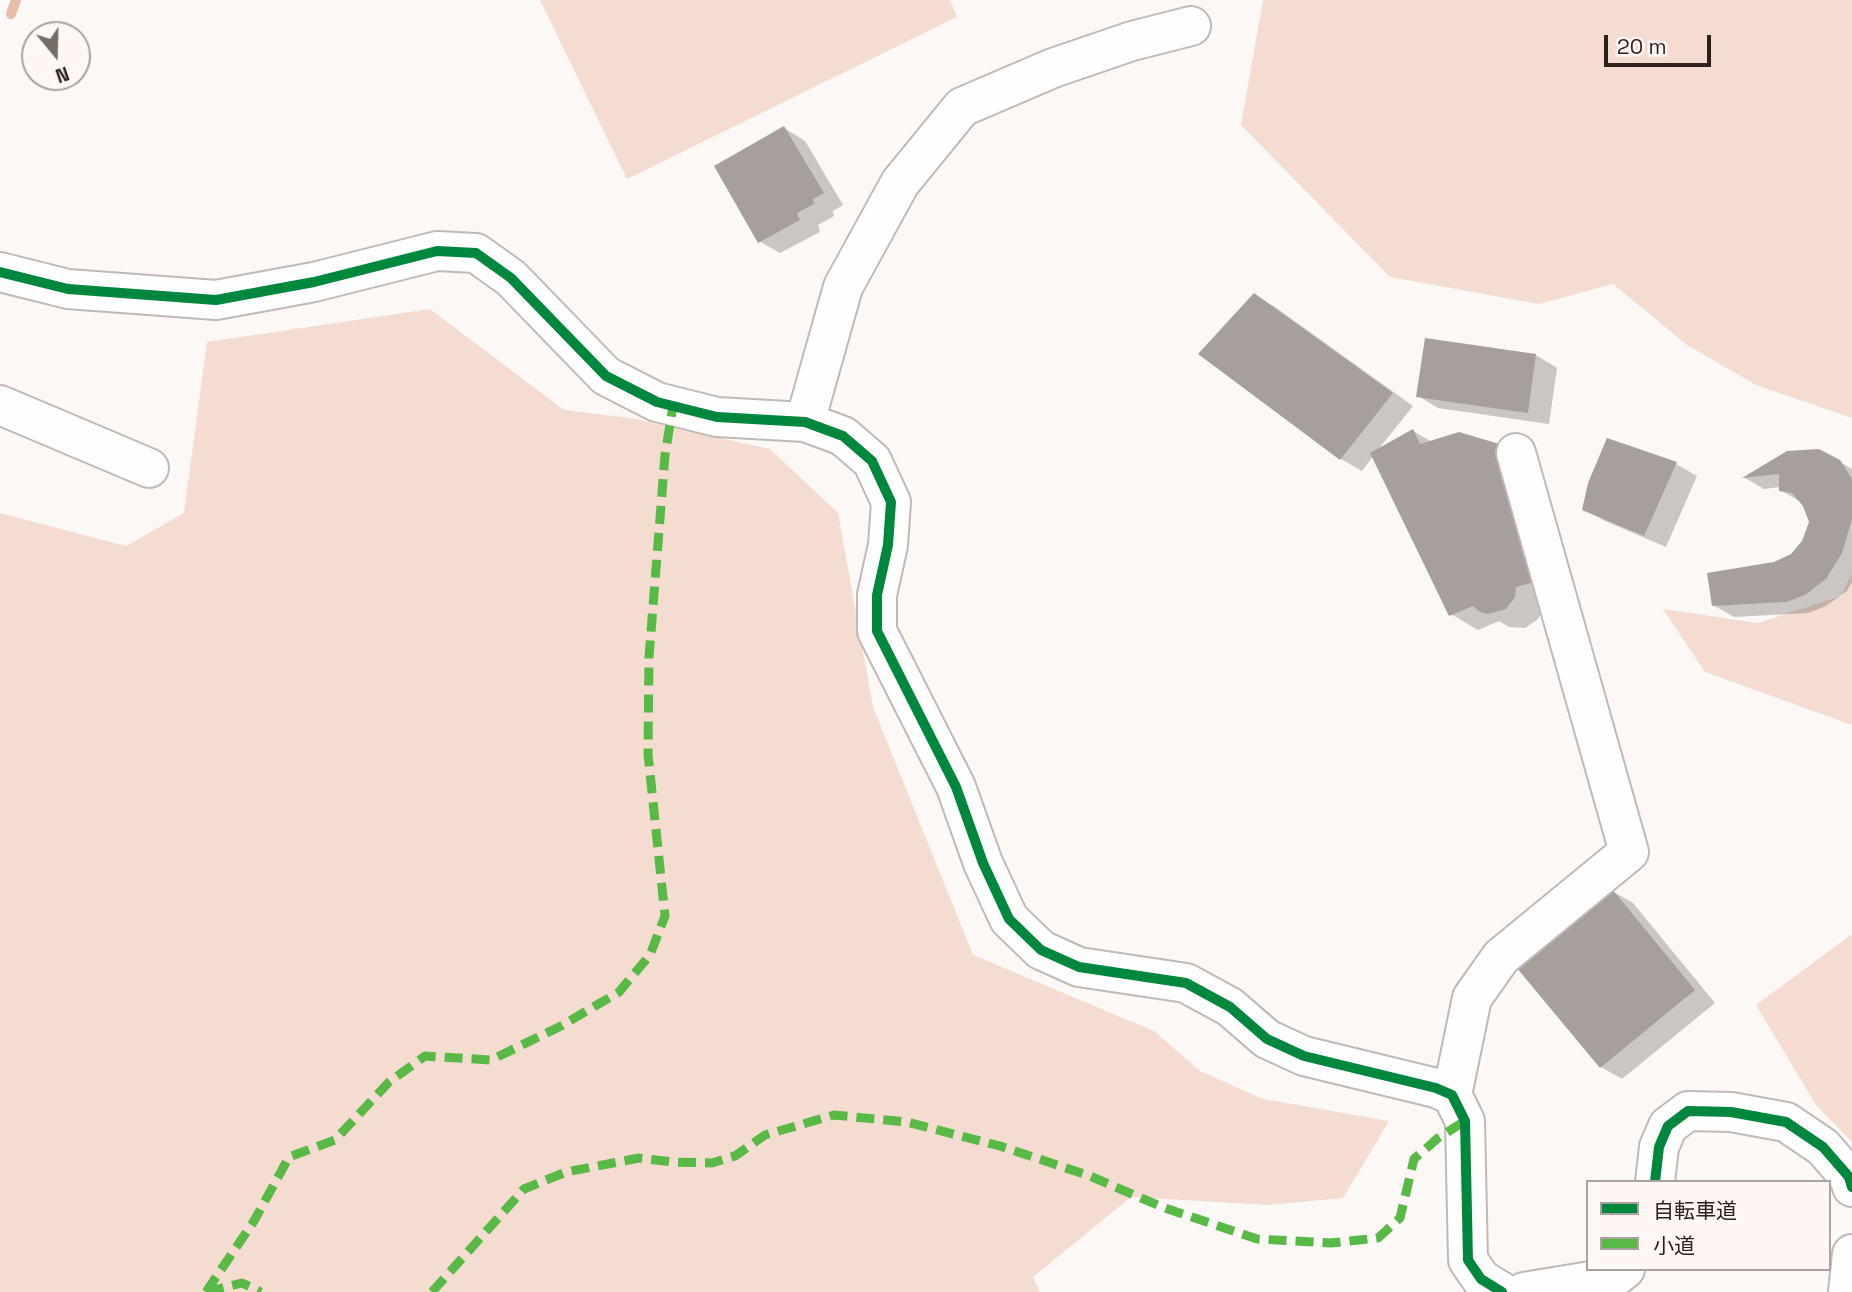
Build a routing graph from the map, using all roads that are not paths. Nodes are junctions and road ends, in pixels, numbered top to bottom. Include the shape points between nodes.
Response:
1 (1191, 26) dead end
2 (0, 272) edge
3 (0, 405) edge
4 (805, 422) junction
5 (1516, 453) dead end
6 (149, 468) dead end
7 (1452, 1095) junction
8 (1655, 1180) edge
9 (1852, 1187) edge
10 (1852, 1254) edge
11 (1622, 1271) edge
12 (1491, 1288) edge
13 (1524, 1292) edge
14 (1848, 1292) edge

1 - 4 street via 1053,68 962,107 900,183 843,287
2 - 4 street via 68,289 216,300 314,282 437,251 476,253 511,278 606,376 657,402 717,416
3 - 6 street
4 - 7 street via 843,436 872,461 891,502 877,595 877,631 956,787 1009,919 1041,950 1080,968 1186,983 1230,1007 1267,1039 1304,1056
5 - 7 street via 1629,852 1501,957 1472,998
7 - 12 street via 1465,1121 1468,1260
8 - 9 street via 1658,1147 1668,1126 1688,1111 1731,1112 1786,1122 1824,1147
10 - 14 street
11 - 13 street via 1615,1277

